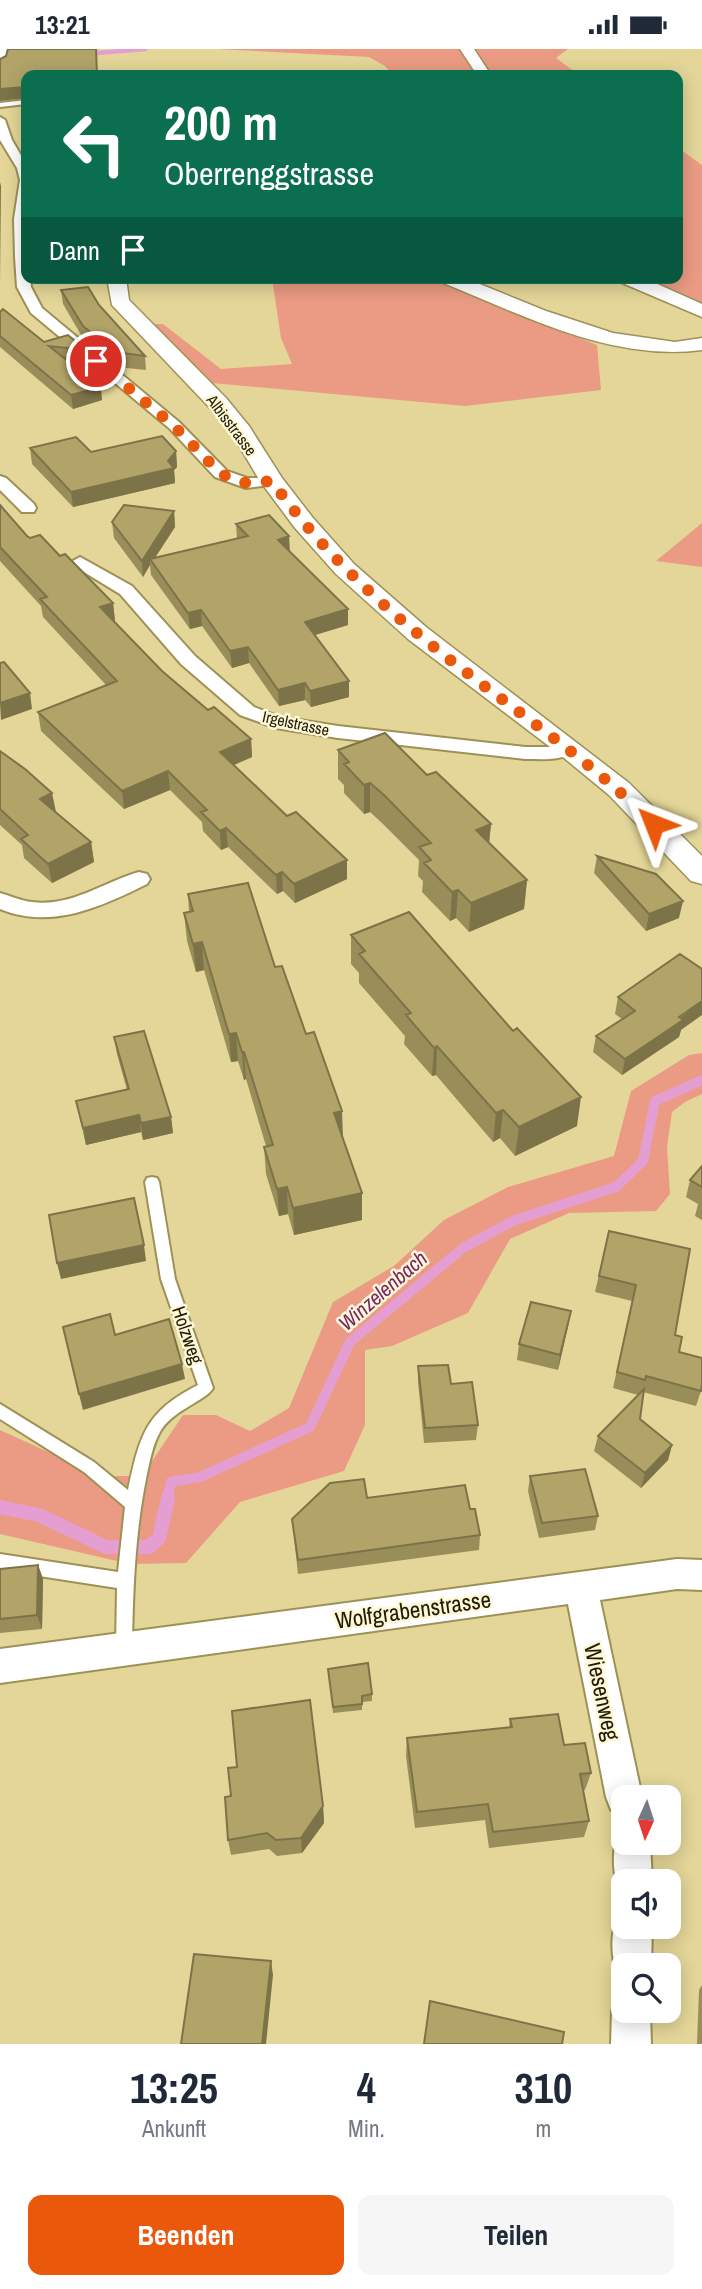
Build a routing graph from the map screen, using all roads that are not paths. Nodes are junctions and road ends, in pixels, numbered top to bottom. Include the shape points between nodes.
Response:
1 (4, 49) edge
2 (467, 49) edge
3 (0, 65) edge
4 (481, 70) edge
5 (21, 103) edge
6 (0, 105) edge
7 (0, 120) edge
8 (21, 165) edge
9 (21, 212) edge
10 (21, 257) edge
11 (24, 284) edge
12 (117, 284) edge
13 (465, 284) edge
14 (641, 284) edge
15 (702, 311) edge
16 (702, 344) edge
17 (0, 481) edge
18 (272, 481) junction
19 (27, 508) dead end
20 (80, 562) dead end
21 (568, 747) junction
22 (702, 874) edge
23 (139, 879) dead end
24 (0, 900) edge
25 (152, 1182) dead end
26 (0, 1411) edge
27 (132, 1503) junction
28 (0, 1562) edge
29 (702, 1575) edge
30 (125, 1581) junction
31 (581, 1587) junction
32 (124, 1651) junction
33 (0, 1666) edge
34 (622, 1785) edge
35 (631, 2023) edge
36 (631, 2044) edge

1 - 3 street
2 - 4 main road
5 - 6 lane
7 - 8 street
9 - 10 street
11 - 18 street via 36,310 173,425 221,474 246,483
12 - 18 main road, Albisstrasse via 119,301 218,403
13 - 16 main road via 621,340 667,348
14 - 15 main road
17 - 19 street
18 - 21 main road, Albisstrasse via 345,569 381,603
20 - 21 street, Irgelstrasse via 126,590 188,660 247,711 276,722 525,753 553,753
21 - 22 main road, Albisstrasse via 619,789
23 - 24 street via 97,899 45,912 15,908
25 - 27 lane, Holzweg via 168,1279 206,1388 188,1397 155,1426
26 - 27 lane via 89,1467
27 - 30 lane
28 - 30 lane
29 - 31 street, Wolfgrabenstrasse
30 - 32 lane
31 - 32 street, Wolfgrabenstrasse
31 - 34 street, Wiesenweg
32 - 33 street, Wolfgrabenstrasse
35 - 36 street

